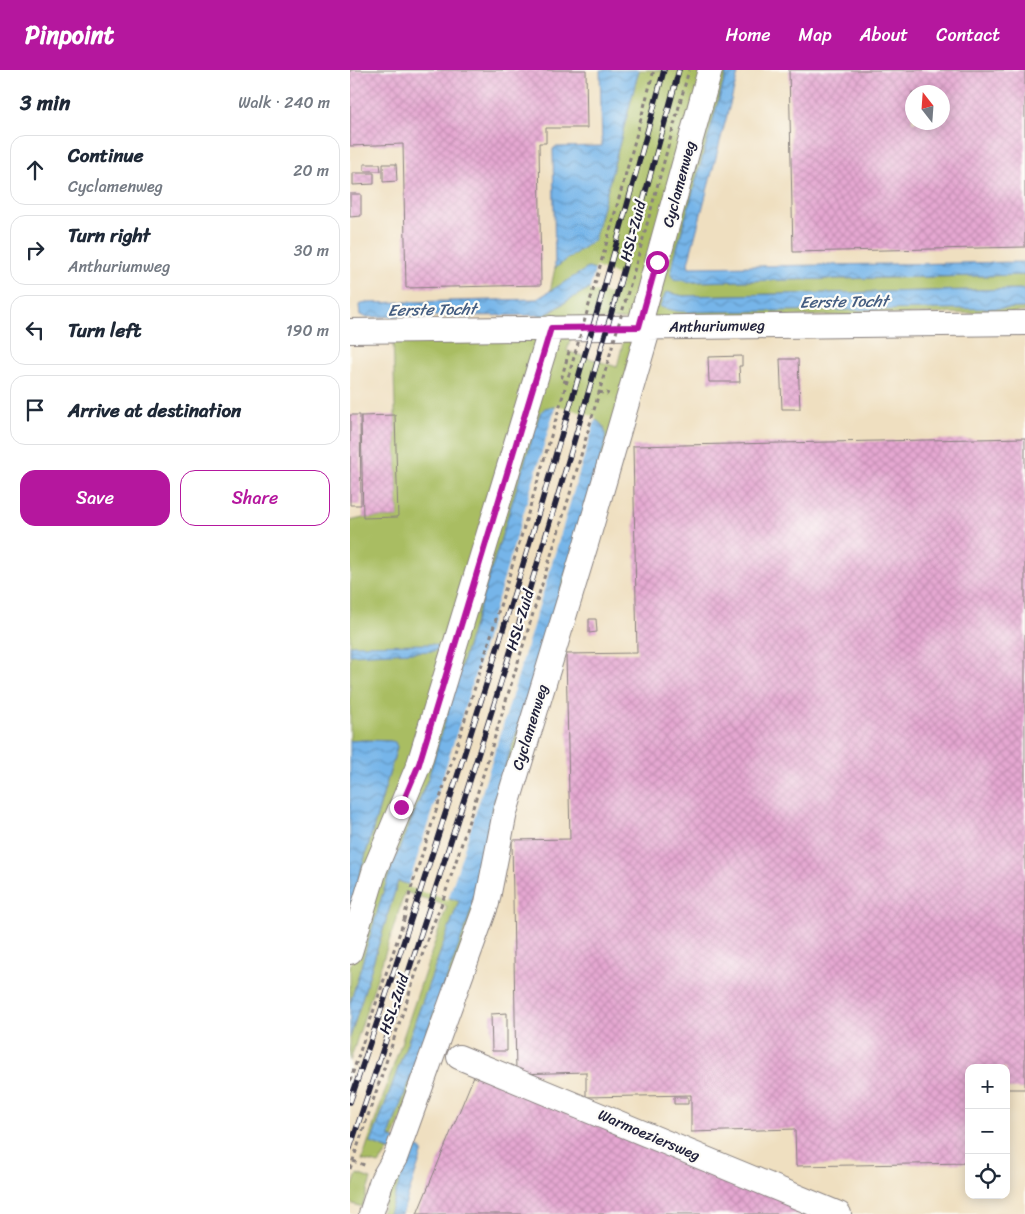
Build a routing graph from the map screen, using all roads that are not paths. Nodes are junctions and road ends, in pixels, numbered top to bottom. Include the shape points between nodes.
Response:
1 (710, 70) edge
2 (1025, 323) edge
3 (644, 327) junction
4 (551, 328) junction
5 (350, 331) edge
6 (350, 952) edge
7 (459, 1057) dead end
8 (371, 1214) edge
9 (839, 1214) edge

1 - 3 street, Cyclamenweg
2 - 3 street, Anthuriumweg
3 - 4 street, Anthuriumweg
3 - 8 street, Cyclamenweg via 586,544 504,812 487,903 395,1158 382,1180
4 - 5 street, Anthuriumweg
4 - 6 street via 419,764 378,860
7 - 9 street, Warmoeziersweg

